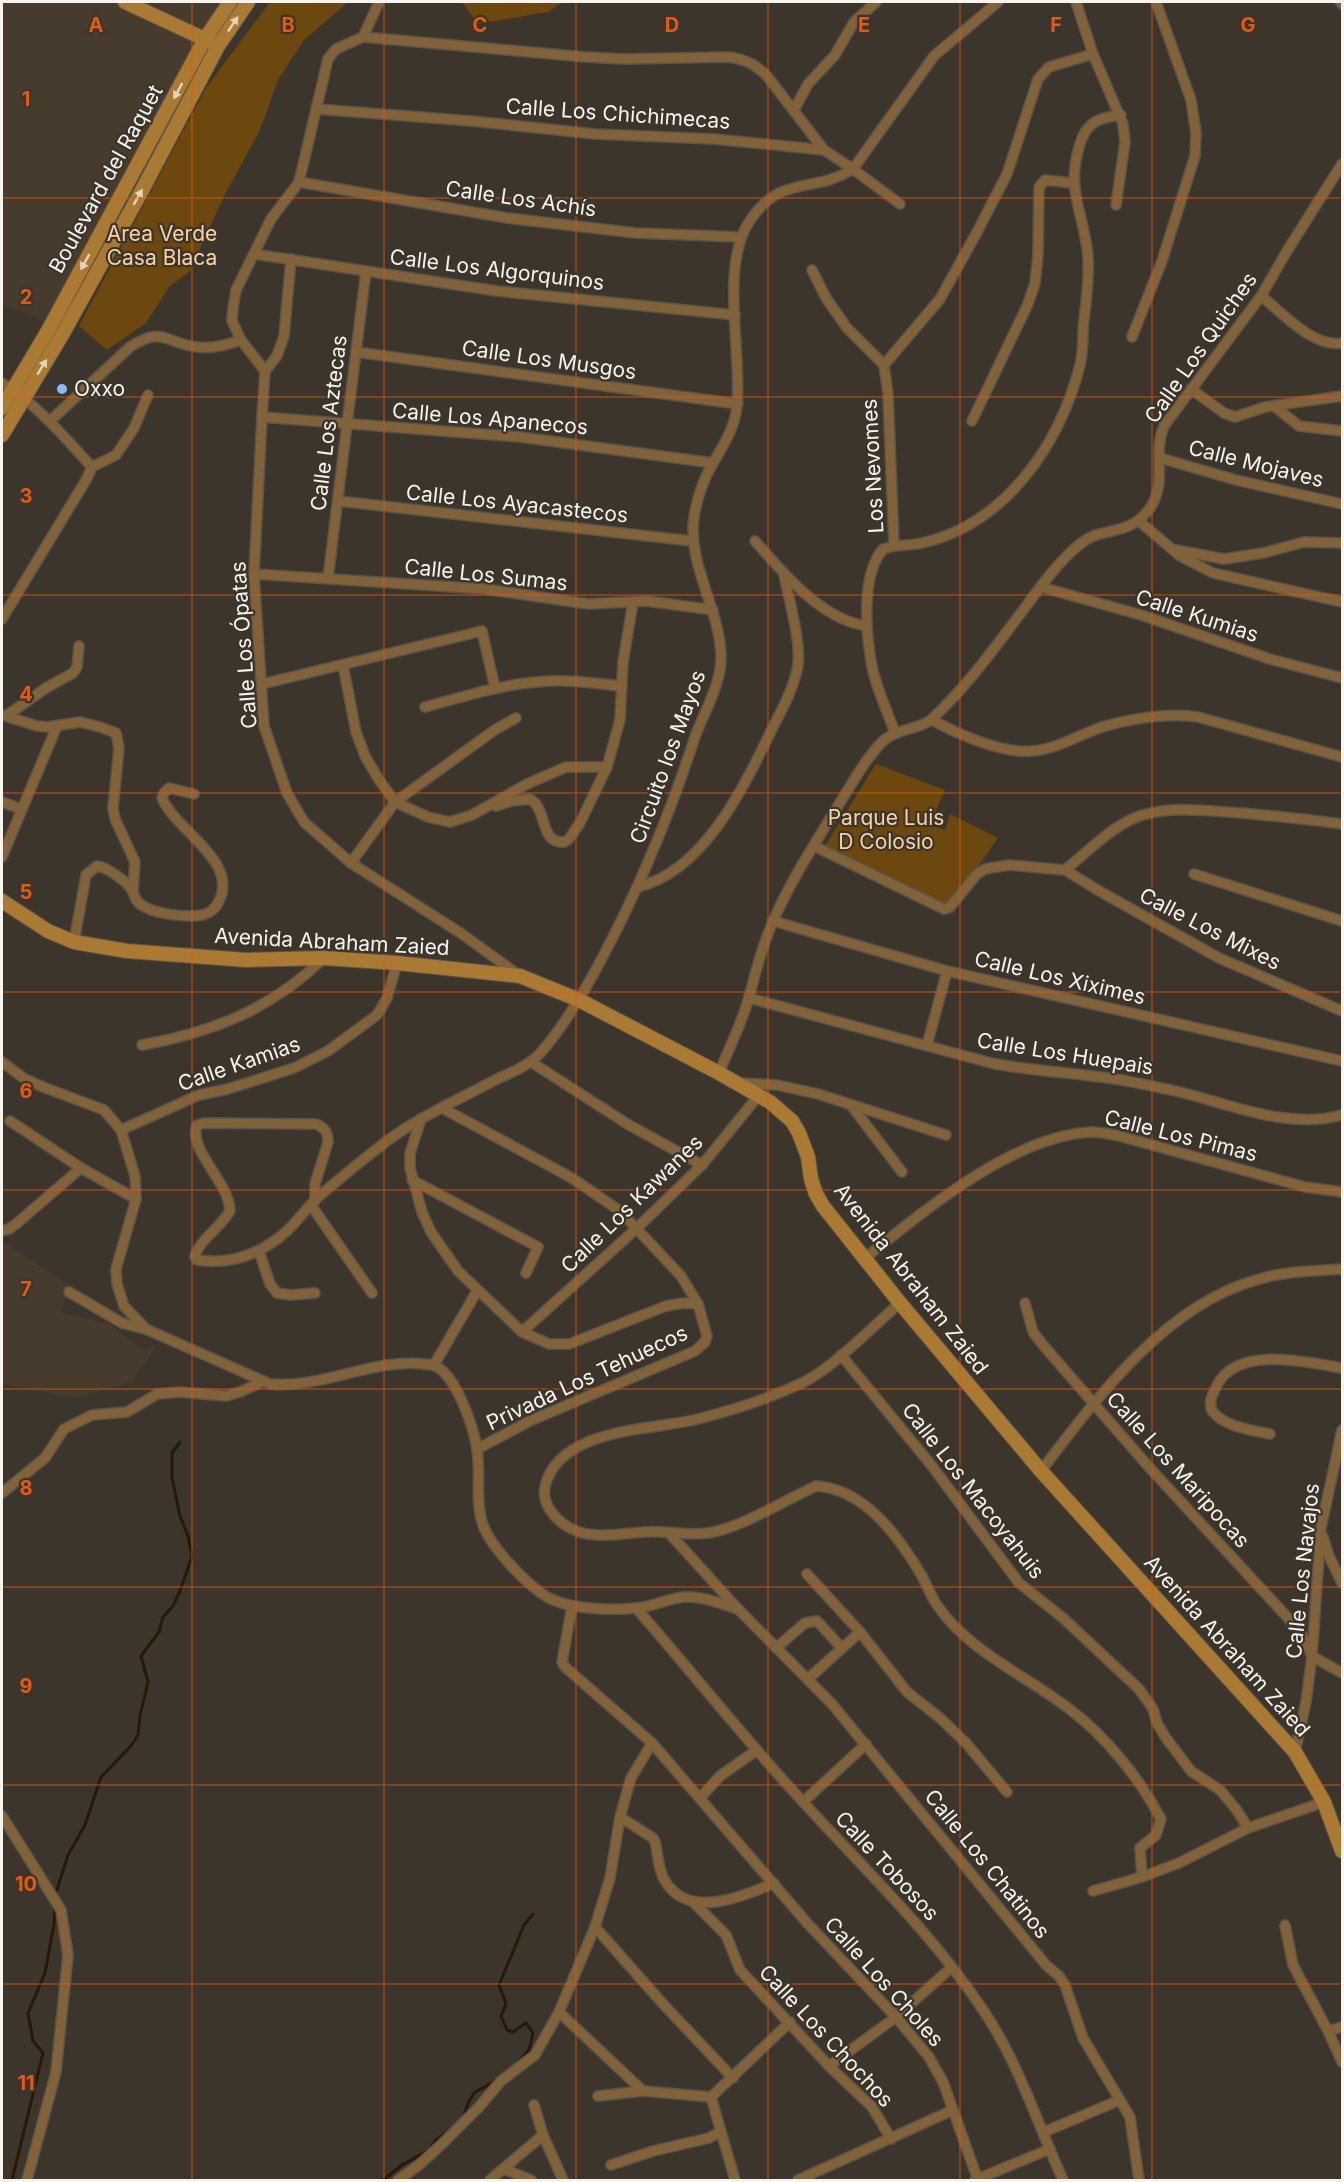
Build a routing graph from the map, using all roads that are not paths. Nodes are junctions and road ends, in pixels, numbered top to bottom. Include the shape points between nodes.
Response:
1 (125, 2) edge
2 (230, 2) edge
3 (248, 2) edge
4 (379, 2) edge
5 (876, 2) edge
6 (998, 2) edge
7 (1076, 2) edge
8 (1156, 2) edge
9 (363, 37) junction
10 (205, 39) junction
11 (218, 46) junction
12 (1093, 54) junction
13 (317, 109) junction
14 (794, 110) junction
15 (1120, 115) junction
16 (824, 150) junction
17 (1342, 164) edge
18 (853, 169) junction
19 (1334, 177) junction
20 (299, 182) junction
21 (1073, 183) junction
22 (1342, 184) edge
23 (900, 204) dead end
24 (1116, 205) dead end
25 (741, 237) junction
26 (254, 254) junction
27 (291, 259) junction
28 (813, 270) dead end
29 (366, 272) junction
30 (1262, 296) junction
31 (735, 315) junction
32 (56, 332) junction
33 (1132, 337) dead end
34 (241, 340) junction
35 (1342, 343) edge
36 (356, 352) junction
37 (884, 364) junction
38 (265, 371) junction
39 (7, 386) edge
40 (1191, 389) junction
41 (148, 395) dead end
42 (1342, 396) edge
43 (24, 398) junction
44 (738, 404) junction
45 (1274, 406) junction
46 (2, 408) edge
47 (262, 417) junction
48 (972, 421) dead end
49 (50, 422) junction
50 (347, 424) junction
51 (1342, 431) edge
52 (2, 435) edge
53 (1160, 458) junction
54 (713, 463) junction
55 (92, 467) junction
56 (338, 501) junction
57 (1342, 504) edge
58 (1139, 521) junction
59 (692, 541) junction
60 (755, 541) dead end
61 (1342, 543) edge
62 (894, 546) junction
63 (1172, 549) junction
64 (254, 574) junction
65 (784, 575) junction
66 (328, 578) junction
67 (1041, 587) junction
68 (633, 602) junction
69 (1342, 602) edge
70 (712, 610) junction
71 (2, 619) edge
72 (867, 626) junction
73 (79, 646) dead end
74 (343, 665) junction
75 (1342, 678) edge
76 (262, 684) junction
77 (622, 686) junction
78 (495, 688) junction
79 (425, 707) dead end
80 (4, 715) edge
81 (516, 718) dead end
82 (933, 720) junction
83 (57, 726) junction
84 (895, 733) junction
85 (1342, 757) edge
86 (607, 767) junction
87 (194, 794) dead end
88 (2, 802) edge
89 (395, 802) junction
90 (21, 809) junction
91 (482, 810) junction
92 (1342, 824) edge
93 (814, 846) junction
94 (2, 857) edge
95 (351, 863) junction
96 (1065, 870) junction
97 (1194, 874) dead end
98 (637, 887) junction
99 (133, 891) junction
100 (2, 901) edge
101 (773, 921) junction
102 (1342, 921) edge
103 (74, 942) junction
104 (324, 958) junction
105 (397, 963) junction
106 (947, 971) junction
107 (520, 976) junction
108 (749, 998) junction
109 (579, 1000) junction
110 (1342, 1011) edge
111 (142, 1045) dead end
112 (927, 1045) junction
113 (1342, 1061) edge
114 (2, 1062) edge
115 (531, 1062) junction
116 (719, 1073) junction
117 (736, 1083) junction
118 (759, 1095) junction
119 (851, 1105) junction
120 (442, 1108) junction
121 (1342, 1115) edge
122 (421, 1119) junction
123 (10, 1121) dead end
124 (121, 1130) junction
125 (946, 1134) dead end
126 (702, 1165) junction
127 (81, 1168) junction
128 (902, 1172) dead end
129 (412, 1180) junction
130 (1342, 1192) edge
131 (136, 1199) junction
132 (313, 1203) junction
133 (637, 1228) junction
134 (2, 1231) edge
135 (259, 1251) junction
136 (865, 1258) junction
137 (1342, 1269) edge
138 (526, 1273) dead end
139 (477, 1291) junction
140 (69, 1292) dead end
141 (315, 1293) dead end
142 (372, 1293) dead end
143 (900, 1303) junction
144 (698, 1304) junction
145 (1025, 1304) dead end
146 (148, 1330) junction
147 (522, 1332) junction
148 (841, 1355) junction
149 (434, 1365) junction
150 (1342, 1368) edge
151 (264, 1381) junction
152 (1093, 1403) junction
153 (1342, 1430) edge
154 (1270, 1434) dead end
155 (477, 1449) junction
156 (1041, 1471) junction
157 (2, 1493) edge
158 (1322, 1528) junction
159 (669, 1533) junction
160 (807, 1574) dead end
161 (1342, 1583) edge
162 (572, 1606) junction
163 (636, 1608) junction
164 (738, 1609) junction
165 (860, 1632) junction
166 (776, 1648) junction
167 (842, 1648) junction
168 (1312, 1656) junction
169 (1342, 1673) edge
170 (808, 1679) junction
171 (652, 1743) junction
172 (866, 1744) junction
173 (757, 1750) junction
174 (1295, 1752) junction
175 (1007, 1792) dead end
176 (700, 1798) junction
177 (803, 1802) junction
178 (1324, 1802) junction
179 (2, 1816) edge
180 (620, 1817) junction
181 (1248, 1828) junction
182 (1342, 1851) edge
183 (1142, 1877) junction
184 (774, 1883) junction
185 (1093, 1891) dead end
186 (693, 1902) junction
187 (1284, 1925) dead end
188 (595, 1927) junction
189 (952, 1967) junction
190 (559, 2012) junction
191 (896, 2017) junction
192 (790, 2022) junction
193 (1342, 2027) edge
194 (1328, 2031) junction
195 (1342, 2062) edge
196 (829, 2066) junction
197 (733, 2078) junction
198 (643, 2091) junction
199 (598, 2096) dead end
200 (711, 2097) junction
201 (1120, 2100) junction
202 (534, 2105) dead end
203 (953, 2110) junction
204 (720, 2132) junction
205 (1044, 2132) junction
206 (543, 2134) junction
207 (891, 2139) junction
208 (1050, 2149) junction
209 (611, 2165) dead end
210 (504, 2169) junction
211 (977, 2180) edge
212 (27, 2181) edge
213 (398, 2181) edge
214 (490, 2181) edge
215 (531, 2181) edge
216 (563, 2181) edge
217 (735, 2181) edge
218 (798, 2181) edge
219 (1064, 2181) edge
220 (1139, 2181) edge

1 - 10 street
2 - 10 street, Boulevard del Raquet
11 -> 3 street, Boulevard del Raquet
4 - 9 street
5 - 14 street via 854,22 836,55 808,84
6 - 18 street via 934,56
7 - 12 street
8 - 33 street via 1191,100 1196,156
9 - 13 street via 336,49 328,59
9 - 14 street via 585,57 743,59 767,76
10 - 11 street
10 -> 32 street, Boulevard del Raquet
32 -> 11 street, Boulevard del Raquet
12 - 15 street
12 - 37 street via 1049,67 1038,79 1007,174 962,261 940,299
13 - 16 street, Calle Los Chichimecas
13 - 20 street
14 - 16 street
15 - 21 street via 1100,118 1086,130 1077,154
15 - 24 street via 1125,142
16 - 18 street, Calle Los Chichimecas
17 - 19 street, Calle Los Quiches
18 - 23 street, Calle Los Chichimecas
18 - 25 street, Circuito los Mayos via 773,195
19 - 22 street
19 - 30 street, Calle Los Quiches
20 - 25 street, Calle Los Achís via 507,218 636,233
20 - 26 street via 271,219
21 - 48 street via 1045,180 1038,187 1035,283
21 - 62 street via 1085,235 1088,293 1081,362 1056,432 1026,477 981,517 936,539
25 - 31 street, Circuito los Mayos
26 - 27 street, Calle Los Algorquinos
26 - 34 street via 236,290 233,308 232,321
27 - 29 street, Calle Los Algorquinos
27 - 38 street, Calle Los Ópatas via 284,336 277,356
28 - 37 street via 847,328
29 - 31 street, Calle Los Algorquinos via 496,291
29 - 36 street, Calle Los Aztecas
30 - 35 street via 1313,338
30 - 40 street, Calle Los Quiches
31 - 44 street, Circuito los Mayos
32 - 39 street, Boulevard del Raquet
43 -> 32 street, Boulevard del Raquet
34 - 38 street
34 - 49 street via 200,348 157,336 145,338 130,347
36 - 44 street, Calle Los Musgos
36 - 50 street, Calle Los Aztecas
37 - 62 street, Los Nevomes
38 - 47 street, Calle Los Ópatas
39 - 43 street
39 - 46 street, Boulevard del Raquet
40 - 45 street via 1235,417
40 - 53 street, Calle Los Quiches via 1164,426
41 - 55 street via 134,428 116,455
42 - 45 street
43 - 49 street
43 - 52 street, Boulevard del Raquet
44 - 54 street, Circuito los Mayos via 734,424
45 - 51 street via 1299,426
47 - 50 street, Calle Los Apanecos
47 - 64 street, Calle Los Ópatas
49 - 55 street
50 - 54 street, Calle Los Apanecos via 520,438
50 - 56 street, Calle Los Aztecas
53 - 57 street, Calle Mojaves
53 - 58 street, Calle Los Quiches via 1157,495
54 - 59 street, Circuito los Mayos via 697,501
55 - 71 street
56 - 59 street, Calle Los Ayacastecos
56 - 66 street, Calle Los Aztecas
58 - 63 street
58 - 67 street via 1082,542
59 - 70 street, Circuito los Mayos
60 - 65 street
61 - 63 street via 1304,542 1224,559
62 - 72 street, Los Nevomes via 883,549 874,562
63 - 69 street via 1213,573
64 - 66 street, Calle Los Sumas
64 - 76 street, Calle Los Ópatas
65 - 72 street via 840,619
65 - 98 street via 798,647 798,664 787,698 738,798 714,830 667,876
66 - 68 street, Calle Los Sumas via 485,589 575,603
67 - 75 street, Calle Kumias
67 - 82 street
68 - 70 street, Calle Los Sumas
68 - 77 street
70 - 98 street, Circuito los Mayos via 722,653 718,678 683,777
72 - 84 street, Los Nevomes via 873,672
73 - 80 street via 73,674
74 - 76 street
74 - 78 street via 482,631
74 - 89 street via 356,732 365,756
76 - 95 street, Calle Los Ópatas via 264,726 287,793 304,822
77 - 78 street via 549,681
77 - 86 street via 620,720
78 - 79 street
80 - 83 street via 37,726
81 - 89 street
82 - 84 street
82 - 85 street via 967,738 1032,751 1104,727 1176,715 1198,717
83 - 90 street
83 - 99 street via 80,722 116,733 119,748 113,808 135,862
84 - 93 street via 883,740 864,764
86 - 91 street via 566,767
86 - 91 street via 580,823 564,842 549,837 538,804 530,799
87 - 99 street via 169,788 162,798 218,865 224,879 217,906 209,914 174,915 141,905
88 - 90 street
89 - 91 street via 450,822
89 - 95 street
90 - 94 street
92 - 96 street via 1175,810 1132,819
93 - 96 street via 946,909 985,869 1009,866
93 - 101 street
95 - 107 street, Calle Los Ópatas
96 - 110 street, Calle Los Mixes via 1219,958
97 - 102 street
98 - 109 street, Circuito los Mayos
99 - 103 street via 104,867 91,869 85,880
100 - 103 street, Avenida Abraham Zaied via 48,931
101 - 106 street, Calle Los Xiximes
101 - 108 street
103 - 104 street, Avenida Abraham Zaied via 127,951 246,960
104 - 105 street, Avenida Abraham Zaied
104 - 111 street via 303,979 258,1008 224,1023
105 - 107 street, Avenida Abraham Zaied
105 - 124 street, Calle Kamias via 387,998 377,1015 328,1051 294,1068 199,1095
106 - 112 street
106 - 113 street, Calle Los Xiximes
107 - 109 street, Avenida Abraham Zaied
108 - 112 street, Calle Los Huepais
108 - 116 street
109 - 115 street, Circuito los Mayos
109 - 116 street, Avenida Abraham Zaied
112 - 121 street, Calle Los Huepais via 1022,1069 1154,1086 1274,1116 1313,1120
114 - 124 street via 34,1083 104,1110
115 - 120 street
115 - 126 street via 629,1125
116 - 117 street, Avenida Abraham Zaied
117 - 118 street, Avenida Abraham Zaied
117 - 119 street via 777,1085
118 - 126 street, Calle Los Kawanes
118 - 136 street, Avenida Abraham Zaied via 792,1121 805,1145 816,1194
119 - 125 street
119 - 128 street
120 - 122 street
120 - 133 street, Privada Los Tehuecos via 572,1178 620,1211
122 - 129 street via 410,1153
122 - 132 street via 381,1145
123 - 127 street
124 - 131 street via 135,1176
126 - 133 street, Calle Los Kawanes
127 - 131 street
127 - 134 street via 16,1224
129 - 138 street via 538,1246
129 - 139 street via 430,1232
130 - 136 street, Calle Los Pimas via 1245,1172 1119,1136 1073,1134 992,1167 921,1213
131 - 146 street via 116,1269 117,1284 124,1306
132 - 135 street via 276,1241
132 - 135 street via 328,1142 322,1126 198,1124 195,1130 199,1146 227,1195 230,1211 196,1251 196,1259 232,1260
132 - 142 street
133 - 144 street, Privada Los Tehuecos via 681,1276
133 - 147 street, Calle Los Kawanes
135 - 141 street via 277,1293
136 - 143 street, Avenida Abraham Zaied
137 - 152 street via 1265,1277 1203,1304 1150,1344
139 - 147 street
139 - 149 street
140 - 146 street via 122,1323
143 - 148 street
143 - 156 street, Avenida Abraham Zaied
144 - 147 street via 666,1306 569,1344 549,1344
144 - 155 street, Privada Los Tehuecos via 707,1336 695,1351 532,1420
145 - 152 street, Calle Los Maripocas via 1033,1332
146 - 151 street
148 - 159 street via 805,1382 780,1393 694,1419 604,1436 573,1449 557,1463 547,1481 544,1498 552,1514 567,1526 604,1537
148 - 181 street, Calle Los Macoyahuis via 932,1466 1019,1583 1139,1689 1153,1709 1157,1723 1191,1771 1220,1790
149 - 151 street via 406,1362 289,1386
149 - 155 street, Calle Los Chatinos via 442,1369 462,1400
150 - 154 street via 1257,1360 1229,1370 1210,1400 1212,1411 1236,1426
151 - 157 street via 226,1396 157,1394 127,1412 92,1415 64,1429 38,1464
152 - 156 street
152 - 168 street, Calle Los Maripocas via 1292,1622
153 - 158 street, Calle Los Navajos
155 - 162 street, Calle Los Chatinos via 479,1508 482,1524 495,1547 538,1590
156 - 174 street, Avenida Abraham Zaied
158 - 161 street
158 - 168 street, Calle Los Navajos
159 - 164 street, Calle Los Chatinos
159 - 183 street via 710,1532 734,1525 816,1486 842,1491 859,1501 884,1523 908,1553 936,1604 959,1632 1085,1721 1149,1795 1161,1819 1156,1835 1140,1848
160 - 165 street
162 - 163 street, Calle Los Chatinos
162 - 171 street, Calle Los Choles via 562,1662
163 - 164 street, Calle Los Chatinos via 685,1597
163 - 173 street, Calle Tobosos
164 - 166 street, Calle Los Chatinos
165 - 167 street
165 - 175 street via 907,1692 966,1743
166 - 167 street via 810,1621 817,1622
166 - 170 street, Calle Los Chatinos
167 - 170 street
168 - 169 street
168 - 174 street, Calle Los Navajos
170 - 172 street, Calle Los Chatinos
171 - 176 street, Calle Los Choles
171 - 180 street via 631,1778
172 - 177 street
172 - 201 street, Calle Los Chatinos via 1059,1976 1083,2038
173 - 176 street via 720,1776
173 - 177 street, Calle Tobosos
174 - 178 street, Avenida Abraham Zaied
176 - 184 street, Calle Los Choles
177 - 189 street, Calle Tobosos
178 - 181 street
178 - 182 street, Avenida Abraham Zaied
179 - 212 street via 61,1910 68,1955 56,2072
180 - 186 street via 653,1838 662,1876 678,1896
180 - 188 street via 610,1878
181 - 183 street
183 - 185 street
184 - 186 street via 749,1895
184 - 191 street, Calle Los Choles
186 - 192 street, Calle Los Chochos via 726,1935 740,1970
187 - 194 street via 1293,1965
188 - 190 street
188 - 197 street
189 - 191 street
189 - 205 street, Calle Tobosos via 987,2015
190 - 198 street
190 - 213 street via 535,2055 501,2081 442,2144
191 - 196 street
191 - 203 street, Calle Los Choles via 938,2070
192 - 196 street, Calle Los Chochos
192 - 197 street
193 - 194 street
194 - 195 street
196 - 207 street, Calle Los Chochos via 872,2108
197 - 200 street
198 - 199 street
198 - 200 street
200 - 204 street
201 - 205 street
201 - 220 street, Calle Los Chatinos via 1130,2117
202 - 206 street
203 - 207 street
203 - 211 street, Calle Los Choles
204 - 209 street
204 - 217 street
205 - 208 street, Calle Tobosos
206 - 210 street
206 - 216 street
207 - 218 street
208 - 211 street
208 - 219 street, Calle Tobosos
210 - 214 street
210 - 215 street

